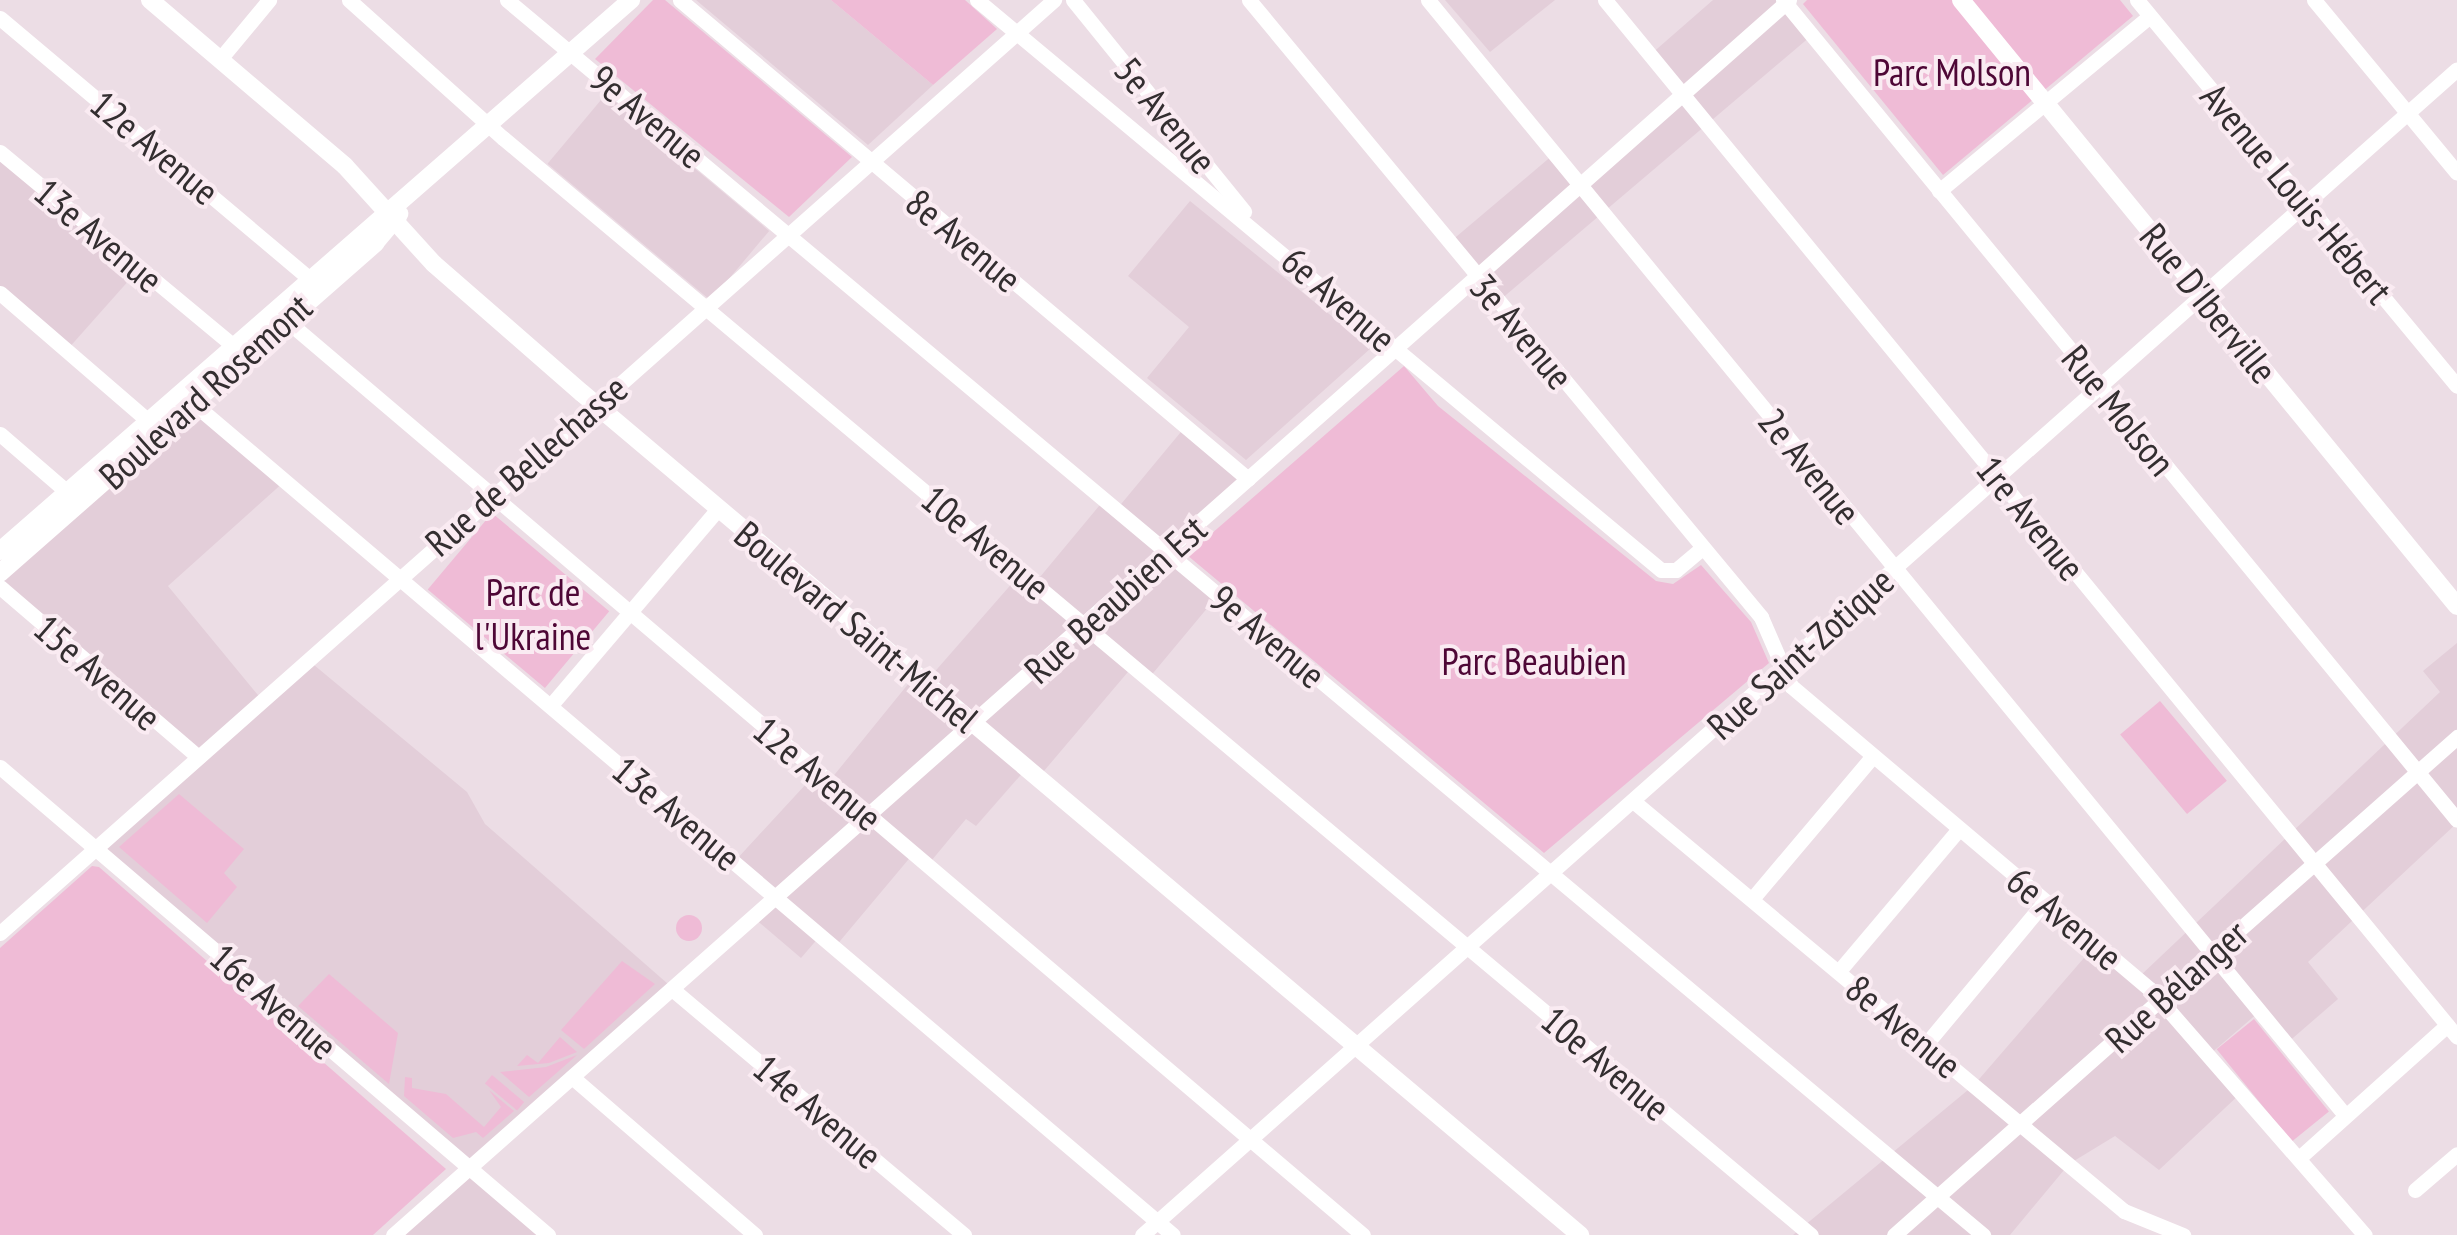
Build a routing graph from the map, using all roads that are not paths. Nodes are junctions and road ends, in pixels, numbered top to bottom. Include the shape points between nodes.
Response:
1 (150, 0) edge
2 (269, 0) edge
3 (349, 0) edge
4 (507, 0) edge
5 (631, 0) edge
6 (680, 0) edge
7 (978, 0) edge
8 (1054, 0) edge
9 (1072, 0) edge
10 (1249, 0) edge
11 (1428, 0) edge
12 (1605, 0) edge
13 (1961, 0) edge
14 (2137, 0) edge
15 (2314, 0) edge
16 (1785, 1) edge
17 (2150, 16) junction
18 (0, 18) edge
19 (1017, 34) junction
20 (572, 53) junction
21 (220, 59) junction
22 (2457, 69) edge
23 (1682, 94) junction
24 (2046, 104) junction
25 (2407, 114) junction
26 (492, 124) junction
27 (0, 152) edge
28 (870, 160) junction
29 (2457, 173) edge
30 (1580, 185) junction
31 (1939, 191) junction
32 (2305, 204) junction
33 (388, 218) junction
34 (1258, 230) junction
35 (787, 234) junction
36 (1476, 276) junction
37 (309, 278) junction
38 (0, 293) edge
39 (2202, 296) junction
40 (705, 308) junction
41 (279, 314) junction
42 (1395, 348) junction
43 (239, 350) junction
44 (2457, 386) edge
45 (2100, 387) junction
46 (186, 397) junction
47 (595, 404) junction
48 (147, 420) junction
49 (0, 434) edge
50 (1998, 478) junction
51 (1248, 479) junction
52 (490, 496) junction
53 (73, 497) junction
54 (718, 509) junction
55 (1700, 549) junction
56 (0, 550) edge
57 (1168, 552) junction
58 (1894, 569) junction
59 (0, 573) edge
60 (399, 578) junction
61 (0, 587) edge
62 (2457, 606) edge
63 (629, 614) junction
64 (1086, 625) junction
65 (1783, 669) junction
66 (551, 706) junction
67 (974, 724) junction
68 (2457, 738) edge
69 (1873, 756) junction
70 (198, 757) junction
71 (0, 766) edge
72 (2417, 772) junction
73 (1633, 801) junction
74 (869, 815) junction
75 (2457, 820) edge
76 (1959, 829) junction
77 (96, 848) junction
78 (2316, 863) junction
79 (1550, 874) junction
80 (776, 898) junction
81 (1752, 899) junction
82 (2045, 901) junction
83 (0, 933) edge
84 (1467, 947) junction
85 (2212, 954) junction
86 (1838, 971) junction
87 (672, 989) junction
88 (2160, 1000) junction
89 (2452, 1031) edge
90 (1926, 1044) junction
91 (1356, 1046) junction
92 (572, 1077) junction
93 (2345, 1116) junction
94 (2021, 1124) junction
95 (1250, 1139) junction
96 (2457, 1154) edge
97 (2299, 1158) junction
98 (470, 1168) junction
99 (2415, 1190) dead end
100 (1938, 1197) junction
101 (1157, 1222) junction
102 (394, 1235) edge
103 (548, 1235) edge
104 (755, 1235) edge
105 (964, 1235) edge
106 (1142, 1235) edge
107 (1173, 1235) edge
108 (1363, 1235) edge
109 (1580, 1235) edge
110 (1812, 1235) edge
111 (1894, 1235) edge
112 (1983, 1235) edge
113 (2184, 1235) edge
114 (2365, 1235) edge

1 - 21 main road, Boulevard Saint-Michel
2 - 21 street
3 - 26 street, 10e Avenue
4 - 20 street, 9e Avenue
5 - 20 main road, Boulevard Rosemont
6 - 28 street, 8e Avenue
7 - 19 street, 6e Avenue
8 - 19 street, Rue de Bellechasse
9 - 34 street, 5e Avenue
10 - 36 street, 3e Avenue
11 - 30 street, 2e Avenue
12 - 23 street, 1re Avenue
13 - 24 main road, Rue D'Iberville
14 - 17 street, Avenue Louis-Hébert
15 - 25 street
16 - 23 street, Rue Beaubien Est
16 - 31 street, Rue Molson
17 - 24 street
17 - 32 street, Avenue Louis-Hébert
18 - 37 street, 12e Avenue
19 - 28 street, Rue de Bellechasse
19 - 34 street, 6e Avenue
20 - 26 main road, Boulevard Rosemont
20 - 35 street, 9e Avenue
21 - 33 main road, Boulevard Saint-Michel via 346,166
22 - 25 street, Rue Saint-Zotique
23 - 30 street, Rue Beaubien Est
23 - 50 street, 1re Avenue
24 - 31 street
24 - 39 main road, Rue D'Iberville
25 - 29 street
25 - 32 street, Rue Saint-Zotique
26 - 33 main road, Boulevard Rosemont
26 - 40 street, 10e Avenue
27 - 43 street, 13e Avenue
28 - 35 street, Rue de Bellechasse
28 - 51 street, 8e Avenue
30 - 36 street, Rue Beaubien Est
30 - 58 street, 2e Avenue
31 - 45 street, Rue Molson
32 - 39 street, Rue Saint-Zotique
32 - 44 street, Avenue Louis-Hébert
33 - 37 main road, Boulevard Rosemont
33 - 41 main road, Boulevard Rosemont
33 - 47 main road, Boulevard Saint-Michel
34 - 42 street, 6e Avenue
35 - 40 street, Rue de Bellechasse
35 - 57 street, 9e Avenue
36 - 42 street, Rue Beaubien Est
36 - 55 street, 3e Avenue
37 - 41 main road, Boulevard Rosemont
38 - 48 street
39 - 45 street, Rue Saint-Zotique
39 - 62 main road, Rue D'Iberville
40 - 47 street, Rue de Bellechasse
40 - 64 street, 10e Avenue
41 - 43 main road, Boulevard Rosemont
41 - 52 street, 12e Avenue
42 - 51 street, Rue Beaubien Est
42 - 55 street, 6e Avenue via 1661,570 1676,570
43 - 46 main road, Boulevard Rosemont
45 - 50 street, Rue Saint-Zotique
45 - 72 street, Rue Molson
46 - 48 main road, Boulevard Rosemont
46 - 53 main road, Boulevard Rosemont
46 - 60 street, 13e Avenue
47 - 52 street, Rue de Bellechasse
47 - 54 main road, Boulevard Saint-Michel
48 - 53 main road, Boulevard Rosemont
49 - 53 street
50 - 58 street, Rue Saint-Zotique
50 - 78 street, 1re Avenue
51 - 57 street, Rue Beaubien Est
52 - 60 street, Rue de Bellechasse
52 - 63 street, 12e Avenue
53 - 56 main road, Boulevard Rosemont
53 - 59 main road, Boulevard Rosemont
54 - 63 street
54 - 67 main road, Boulevard Saint-Michel
55 - 65 street, 3e Avenue via 1761,617
57 - 64 street, Rue Beaubien Est
57 - 79 street, 9e Avenue
58 - 65 street, Rue Saint-Zotique
58 - 85 street, 2e Avenue
60 - 66 street, 13e Avenue
60 - 70 street, Rue de Bellechasse
61 - 70 street, 15e Avenue
63 - 66 street
63 - 74 street, 12e Avenue
64 - 67 street, Rue Beaubien Est
64 - 84 street, 10e Avenue
65 - 69 street, 6e Avenue via 1791,686
65 - 73 street, Rue Saint-Zotique
66 - 80 street, 13e Avenue
67 - 74 street, Rue Beaubien Est
67 - 91 main road, Boulevard Saint-Michel
68 - 72 street, Rue Bélanger
69 - 76 street, 6e Avenue
69 - 81 street
70 - 77 street, Rue de Bellechasse
71 - 77 street, 16e Avenue
72 - 75 street, Rue Molson
72 - 78 street, Rue Bélanger
73 - 79 street, Rue Saint-Zotique
73 - 81 street, 8e Avenue
74 - 80 street, Rue Beaubien Est
74 - 95 street, 12e Avenue
76 - 82 street, 6e Avenue
76 - 86 street
77 - 83 street, Rue de Bellechasse
77 - 98 street, 16e Avenue
78 - 85 street, Rue Bélanger
78 - 89 street, 1re Avenue
79 - 84 street, Rue Saint-Zotique
79 - 100 street, 9e Avenue
80 - 87 street, Rue Beaubien Est
80 - 101 street, 13e Avenue
81 - 86 street, 8e Avenue
82 - 88 street, 6e Avenue
82 - 90 street
84 - 91 street, Rue Saint-Zotique
84 - 110 street, 10e Avenue
85 - 88 street, Rue Bélanger
85 - 93 street, 2e Avenue
86 - 90 street, 8e Avenue
87 - 92 street, Rue Beaubien Est
87 - 105 street, 14e Avenue
88 - 94 street, Rue Bélanger
88 - 97 street, 6e Avenue
89 - 93 street
90 - 94 street, 8e Avenue
91 - 95 street, Rue Saint-Zotique
91 - 109 main road, Boulevard Saint-Michel
92 - 98 street, Rue Beaubien Est
92 - 104 street
93 - 97 street
94 - 100 street, Rue Bélanger
94 - 113 street, 8e Avenue via 2124,1211
95 - 101 street, Rue Saint-Zotique
95 - 108 street, 12e Avenue
96 - 99 street
97 - 114 street, 6e Avenue
98 - 102 street, Rue Beaubien Est
98 - 103 street, 16e Avenue
100 - 111 street, Rue Bélanger
100 - 112 street, 9e Avenue
101 - 106 street, Rue Saint-Zotique
101 - 107 street, 13e Avenue

